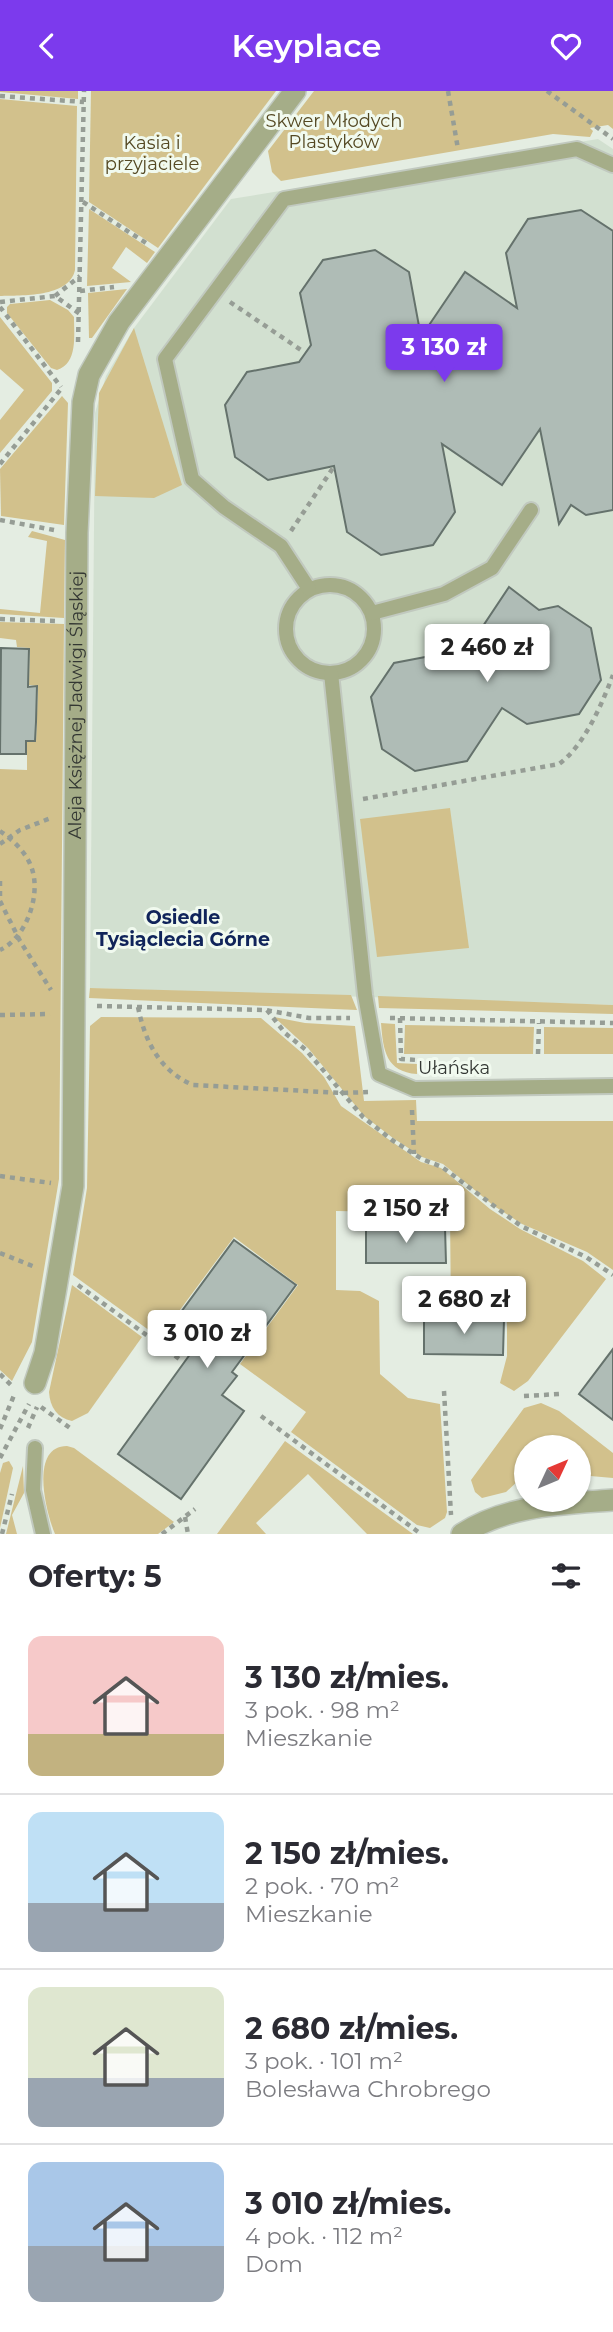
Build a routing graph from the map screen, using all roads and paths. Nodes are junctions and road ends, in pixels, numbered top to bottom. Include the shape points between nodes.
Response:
1 (84, 91) edge
2 (295, 91) edge
3 (448, 91) edge
4 (547, 91) edge
5 (0, 96) edge
6 (84, 102) junction
7 (613, 139) edge
8 (613, 165) edge
9 (461, 167) junction
10 (82, 202) junction
11 (169, 257) junction
12 (80, 275) junction
13 (215, 292) junction
14 (55, 296) junction
15 (0, 305) edge
16 (80, 314) junction
17 (78, 344) dead end
18 (301, 350) dead end
19 (89, 375) junction
20 (62, 387) junction
21 (0, 464) edge
22 (333, 468) dead end
23 (531, 510) dead end
24 (0, 520) edge
25 (78, 533) junction
26 (281, 546) junction
27 (309, 589) junction
28 (372, 613) junction
29 (0, 619) edge
30 (77, 622) junction
31 (331, 673) junction
32 (613, 675) edge
33 (345, 802) junction
34 (76, 811) junction
35 (0, 831) edge
36 (9, 838) junction
37 (0, 844) edge
38 (0, 881) edge
39 (0, 901) edge
40 (18, 937) junction
41 (0, 950) edge
42 (138, 1007) junction
43 (266, 1010) junction
44 (75, 1011) junction
45 (0, 1015) edge
46 (368, 1017) junction
47 (400, 1018) junction
48 (539, 1023) junction
49 (613, 1023) edge
50 (538, 1054) dead end
51 (417, 1060) dead end
52 (379, 1074) junction
53 (613, 1086) edge
54 (343, 1093) junction
55 (411, 1103) dead end
56 (414, 1154) junction
57 (0, 1176) edge
58 (73, 1186) junction
59 (0, 1253) edge
60 (613, 1275) edge
61 (59, 1277) junction
62 (182, 1361) dead end
63 (26, 1386) junction
64 (444, 1391) dead end
65 (560, 1394) dead end
66 (524, 1396) dead end
67 (41, 1408) dead end
68 (261, 1416) dead end
69 (70, 1428) dead end
70 (0, 1429) edge
71 (35, 1448) dead end
72 (0, 1458) edge
73 (613, 1500) edge
74 (195, 1509) dead end
75 (185, 1517) junction
76 (455, 1528) edge
77 (43, 1534) edge
78 (162, 1534) edge
79 (188, 1534) edge
80 (421, 1534) edge

1 - 6 path
2 - 11 street, Aleja Księżnej Jadwigi Śląskiej
3 - 9 path
4 - 7 path
5 - 6 path
6 - 10 path
8 - 9 lane via 577,149
9 - 13 lane via 284,199
10 - 11 path
10 - 12 path
11 - 19 street, Aleja Księżnej Jadwigi Śląskiej via 119,322
12 - 14 path
12 - 16 path
13 - 18 path
13 - 26 lane via 166,359 192,479
14 - 15 path
14 - 16 path
15 - 20 path
16 - 17 path
19 - 20 path via 74,367
19 - 25 street, Aleja Księżnej Jadwigi Śląskiej via 80,426
20 - 21 path
22 - 26 path
23 - 28 lane via 492,568 444,594
24 - 25 path
25 - 30 street, Aleja Księżnej Jadwigi Śląskiej
26 - 27 lane
27 - 28 lane via 327,584 346,587 362,597
27 - 31 lane via 287,614 287,642 306,667
28 - 31 lane via 369,651 357,664
29 - 30 path
30 - 34 street, Aleja Księżnej Jadwigi Śląskiej
31 - 33 lane
32 - 33 path via 582,738 559,764
33 - 46 lane
34 - 36 path
34 - 44 street, Aleja Księżnej Jadwigi Śląskiej
35 - 36 path
36 - 37 path
36 - 40 path via 28,859 34,886 27,921
38 - 39 path
39 - 40 path
40 - 41 path
40 - 44 path via 42,979
42 - 43 path
42 - 44 path
42 - 54 path via 153,1052 175,1077 193,1085
43 - 46 path via 309,1017
43 - 54 path
44 - 45 path
44 - 58 street, Aleja Księżnej Jadwigi Śląskiej
46 - 47 path
46 - 52 lane
47 - 48 path
47 - 51 path via 401,1059
48 - 49 path
48 - 50 path
52 - 53 lane, Ułańska via 414,1089
52 - 54 path via 388,1090
54 - 56 path via 363,1118
55 - 56 path
56 - 60 path via 442,1167 522,1226
57 - 58 path
58 - 61 street, Aleja Księżnej Jadwigi Śląskiej
59 - 61 path
61 - 62 path via 72,1280
61 - 63 street, Aleja Księżnej Jadwigi Śląskiej via 45,1353
63 - 70 path
63 - 72 path via 31,1401
64 - 76 path
65 - 66 path
67 - 69 path
68 - 80 path
71 - 77 lane via 33,1490
73 - 76 street via 519,1510
74 - 75 path
75 - 78 path
75 - 79 path

